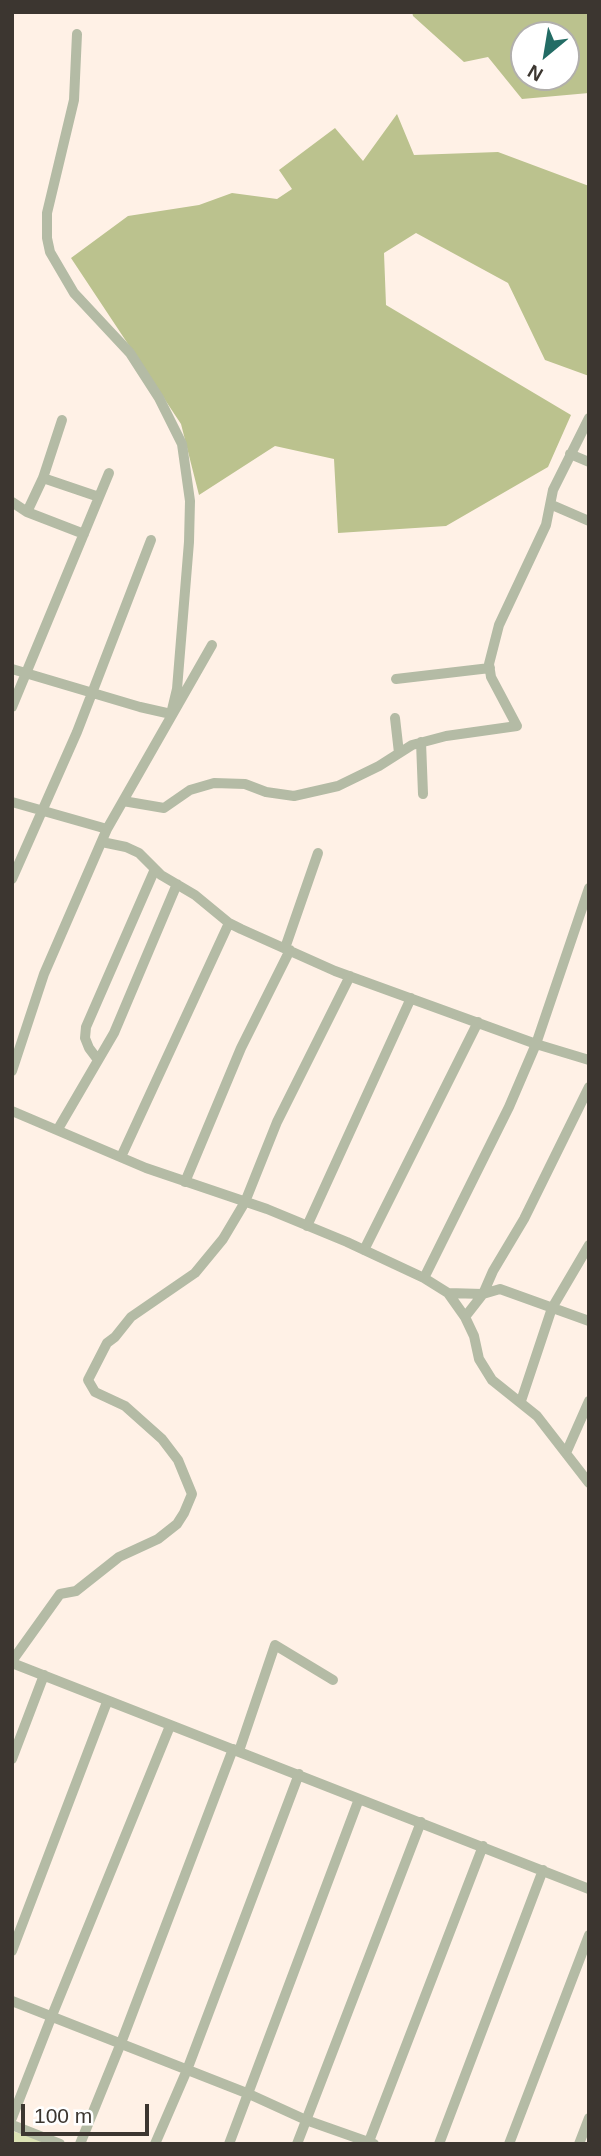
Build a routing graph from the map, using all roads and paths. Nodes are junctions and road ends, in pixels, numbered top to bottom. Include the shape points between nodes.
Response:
1 (77, 34) dead end
2 (589, 418) edge
3 (62, 419) dead end
4 (570, 454) junction
5 (589, 462) edge
6 (109, 473) dead end
7 (43, 478) junction
8 (99, 497) junction
9 (12, 502) edge
10 (552, 505) junction
11 (27, 512) junction
12 (589, 521) edge
13 (84, 534) junction
14 (151, 540) dead end
15 (212, 645) dead end
16 (490, 668) junction
17 (12, 669) edge
18 (26, 674) junction
19 (396, 678) dead end
20 (91, 692) junction
21 (12, 707) edge
22 (171, 714) junction
23 (395, 718) dead end
24 (421, 742) junction
25 (399, 753) junction
26 (423, 794) dead end
27 (123, 801) junction
28 (12, 802) edge
29 (43, 811) junction
30 (107, 829) junction
31 (102, 842) junction
32 (318, 853) dead end
33 (155, 869) junction
34 (12, 879) edge
35 (177, 884) junction
36 (589, 888) edge
37 (229, 923) junction
38 (287, 949) junction
39 (350, 976) junction
40 (411, 998) junction
41 (478, 1022) junction
42 (536, 1044) junction
43 (99, 1060) junction
44 (589, 1060) edge
45 (12, 1070) edge
46 (589, 1087) edge
47 (12, 1111) edge
48 (58, 1129) junction
49 (121, 1157) junction
50 (185, 1182) junction
51 (244, 1202) junction
52 (307, 1226) junction
53 (589, 1245) edge
54 (364, 1250) junction
55 (424, 1278) junction
56 (449, 1293) junction
57 (483, 1294) junction
58 (552, 1308) junction
59 (465, 1317) junction
60 (589, 1321) edge
61 (521, 1401) junction
62 (589, 1401) edge
63 (566, 1453) junction
64 (589, 1483) edge
65 (12, 1662) edge
66 (44, 1675) junction
67 (333, 1680) dead end
68 (107, 1702) junction
69 (170, 1726) junction
70 (236, 1750) junction
71 (12, 1759) edge
72 (299, 1774) junction
73 (359, 1799) junction
74 (421, 1822) junction
75 (483, 1846) junction
76 (543, 1870) junction
77 (589, 1889) edge
78 (589, 1935) edge
79 (12, 1951) edge
80 (12, 2001) edge
81 (51, 2018) junction
82 (121, 2043) junction
83 (187, 2070) junction
84 (249, 2094) junction
85 (12, 2118) edge
86 (589, 2118) edge
87 (306, 2120) junction
88 (12, 2125) edge
89 (370, 2143) edge
90 (60, 2144) edge
91 (80, 2144) edge
92 (155, 2144) edge
93 (229, 2144) edge
94 (298, 2144) edge
95 (439, 2144) edge
96 (509, 2144) edge
97 (579, 2144) edge

1 - 22 street via 74,100 47,213 47,238 74,293 130,353 182,444 190,542
2 - 4 street
3 - 7 street
4 - 5 street
4 - 10 street via 553,490
6 - 8 street
7 - 8 street
7 - 11 street
8 - 13 street
9 - 11 street
10 - 12 street
10 - 16 street via 499,625
11 - 13 street
13 - 18 street
14 - 20 street
15 - 22 street
16 - 19 street
16 - 24 street via 517,726
17 - 18 street
18 - 20 street
18 - 21 street
20 - 22 street
20 - 29 street
22 - 27 street
23 - 25 street
24 - 25 street
24 - 26 street
25 - 27 street via 338,786 295,796 244,784 214,783 190,790 164,808
27 - 30 street
28 - 29 street
29 - 30 street
29 - 34 street
30 - 31 street
31 - 33 street via 139,853
31 - 45 street via 44,974
32 - 38 street
33 - 35 street
33 - 43 street via 86,1027 85,1038
35 - 37 street
35 - 43 street
36 - 42 street
37 - 38 street
37 - 49 street
38 - 39 street
38 - 50 street
39 - 40 street
39 - 51 street
40 - 41 street
40 - 52 street
41 - 42 street
41 - 54 street
42 - 44 street
42 - 55 street
43 - 48 street
46 - 57 street
47 - 48 street
48 - 49 street
49 - 50 street
50 - 51 street
51 - 52 street
51 - 65 street via 223,1239 195,1273 131,1317 107,1343 88,1380 95,1392 125,1406 178,1460 192,1494 184,1513 158,1539 119,1557 76,1591 60,1594
52 - 54 street
53 - 58 street
54 - 55 street
55 - 56 street
56 - 57 street
56 - 59 street
57 - 58 street via 500,1289
57 - 59 street
58 - 60 street
58 - 61 street
59 - 61 street via 479,1359 492,1380
61 - 63 street
62 - 63 street
63 - 64 street
65 - 66 street
66 - 68 street
66 - 71 street
67 - 70 street via 275,1645
68 - 69 street
68 - 79 street
69 - 70 street
69 - 81 street
70 - 72 street
70 - 82 street
72 - 73 street
72 - 83 street
73 - 74 street
73 - 84 street
74 - 75 street
74 - 87 street
75 - 76 street
75 - 89 street
76 - 77 street
76 - 95 street
78 - 96 street
80 - 81 street
81 - 82 street
81 - 85 street
82 - 83 street
82 - 91 street
83 - 84 street
83 - 92 street
84 - 87 street
84 - 93 street
86 - 97 street
87 - 89 street
87 - 94 street
88 - 90 street

